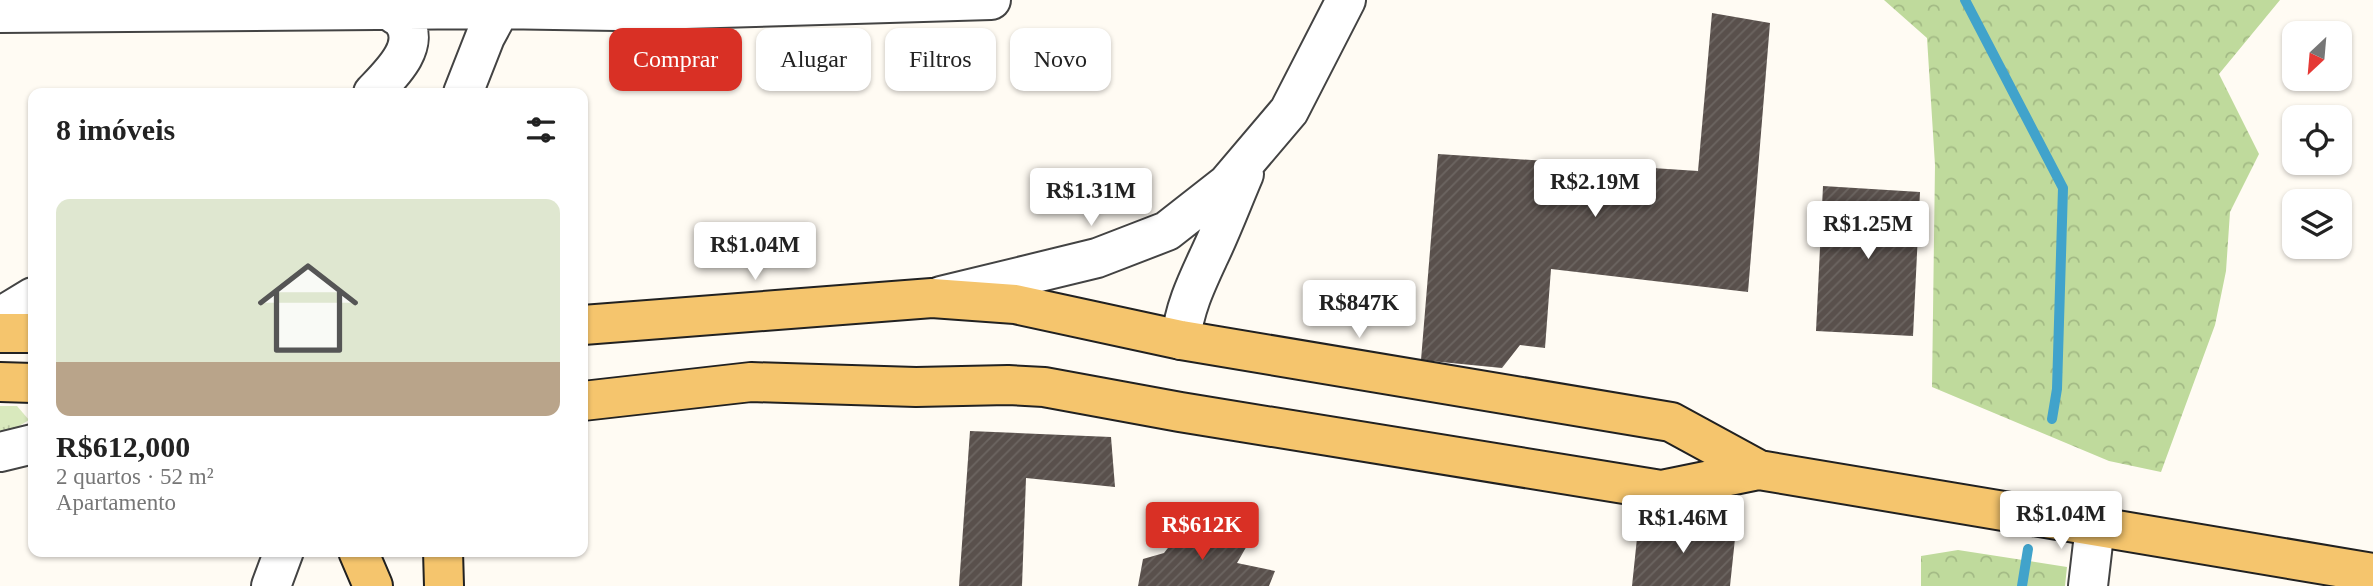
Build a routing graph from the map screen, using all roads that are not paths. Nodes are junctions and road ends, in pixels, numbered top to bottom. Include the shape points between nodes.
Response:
1 (991, 0) edge
2 (1346, 0) edge
3 (502, 5) edge
4 (390, 10) junction
5 (0, 13) edge
6 (378, 88) edge
7 (465, 88) edge
8 (1253, 153) junction
9 (932, 298) junction
10 (28, 300) edge
11 (0, 317) edge
12 (588, 325) edge
13 (0, 333) edge
14 (28, 334) edge
15 (1181, 340) junction
16 (0, 382) edge
17 (28, 383) edge
18 (588, 400) edge
19 (28, 445) edge
20 (0, 452) edge
21 (1759, 470) junction
22 (2095, 526) junction
23 (282, 557) edge
24 (361, 557) edge
25 (443, 557) edge
26 (2369, 577) edge
27 (271, 586) edge
28 (373, 586) edge
29 (444, 586) edge
30 (2088, 586) edge

1 - 3 street via 617,11
2 - 8 street via 1289,111
3 - 4 street
3 - 7 street
4 - 5 street
4 - 6 street via 403,20 409,34 397,68
8 - 9 street via 1227,184 1167,231 1097,258
8 - 15 street via 1192,290
9 - 12 main road
9 - 15 main road via 1015,304
10 - 11 street
13 - 14 main road
15 - 21 main road via 1671,422
16 - 17 main road
18 - 21 main road via 751,383 1008,384 1661,490
19 - 20 street
21 - 22 main road
22 - 26 main road
22 - 30 street
23 - 27 street
24 - 28 main road
25 - 29 main road

